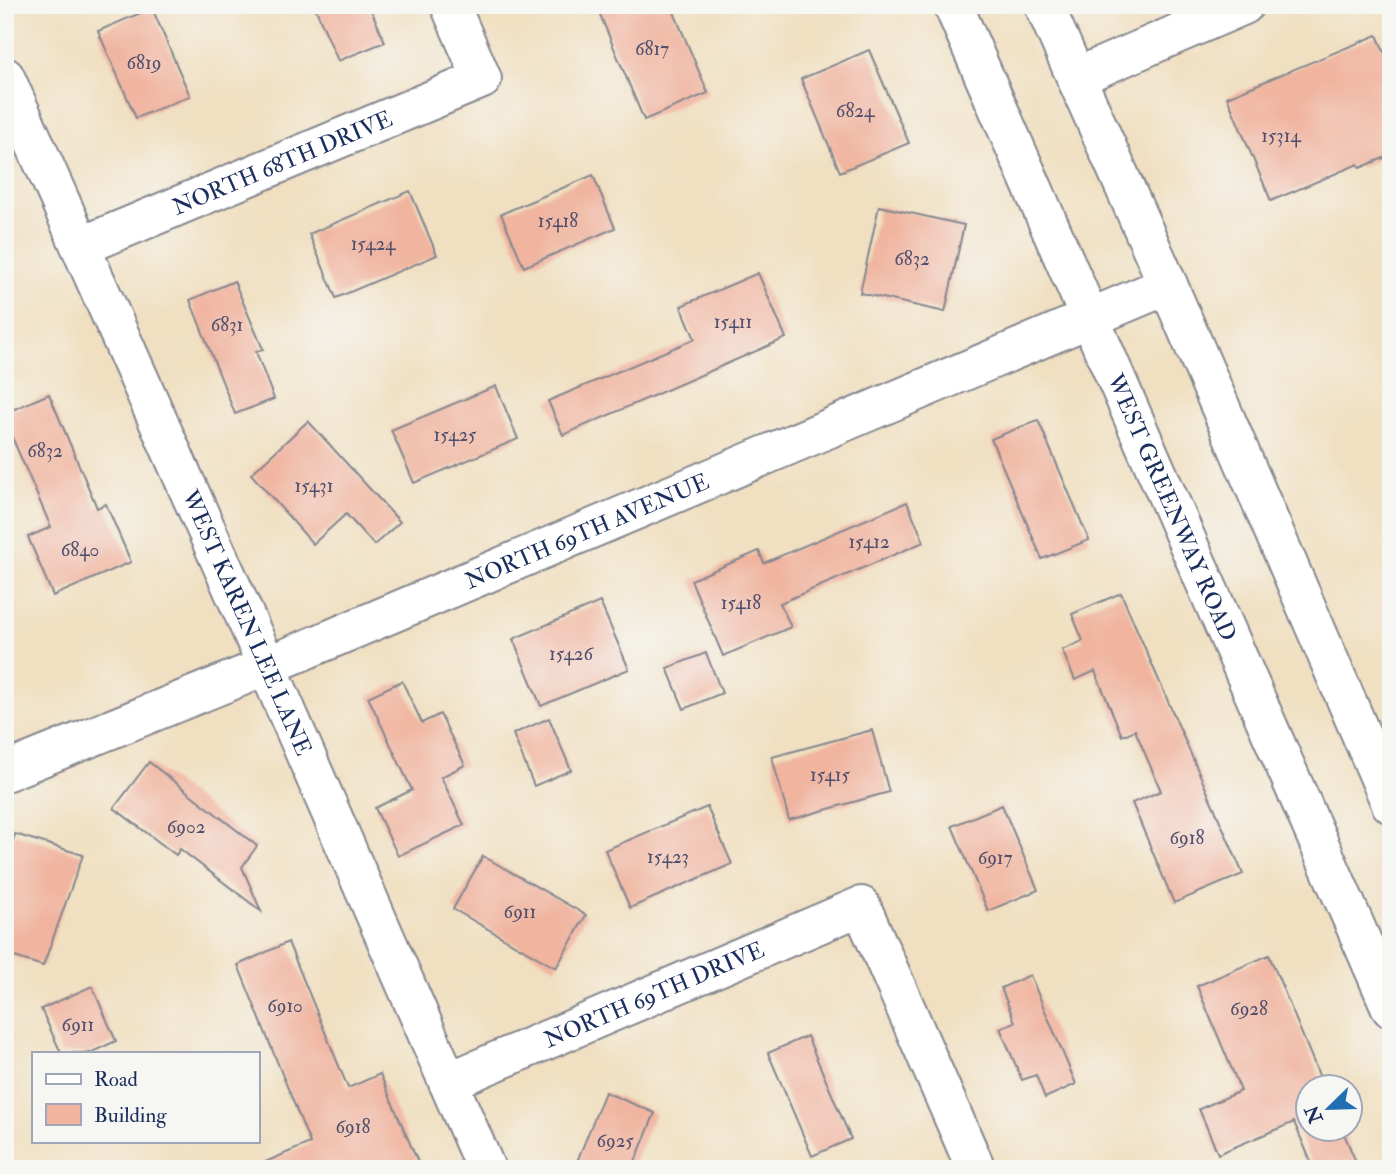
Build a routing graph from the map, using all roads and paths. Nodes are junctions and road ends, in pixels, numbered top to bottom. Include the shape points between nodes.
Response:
1 (450, 5) edge
2 (953, 5) edge
3 (1044, 5) edge
4 (1244, 5) edge
5 (5, 77) edge
6 (1077, 77) junction
7 (82, 246) junction
8 (1168, 285) junction
9 (1092, 318) junction
10 (267, 666) junction
11 (5, 772) edge
12 (1391, 804) edge
13 (1391, 1008) edge
14 (448, 1082) junction
15 (485, 1169) edge
16 (976, 1169) edge

1 - 7 street, NORTH 68TH DRIVE via 482,79
2 - 9 street, WEST GREENWAY ROAD
3 - 6 street
4 - 6 street
5 - 7 street, WEST KAREN LEE LANE
6 - 8 street
7 - 10 street, WEST KAREN LEE LANE
8 - 9 street, NORTH 69TH AVENUE
8 - 12 street
9 - 10 street, NORTH 69TH AVENUE
9 - 13 street, WEST GREENWAY ROAD
10 - 11 street, NORTH 69TH AVENUE
10 - 14 street, WEST KAREN LEE LANE
14 - 15 street, WEST KAREN LEE LANE
14 - 16 street, NORTH 69TH DRIVE via 861,906

